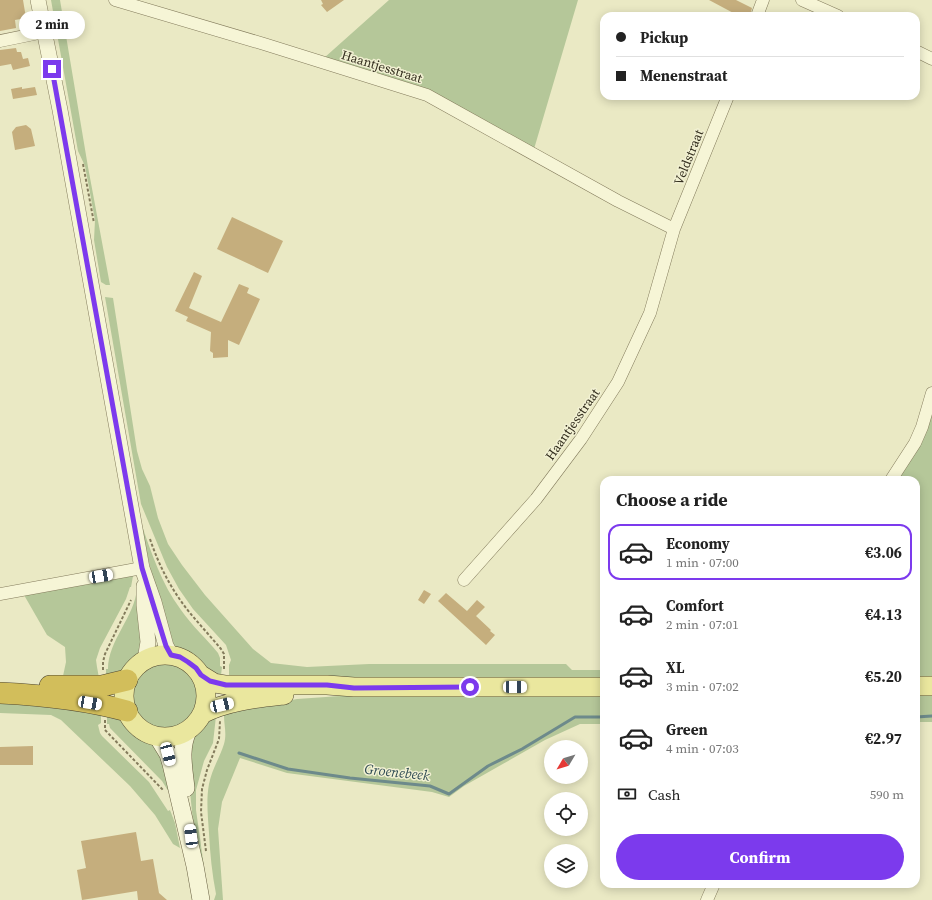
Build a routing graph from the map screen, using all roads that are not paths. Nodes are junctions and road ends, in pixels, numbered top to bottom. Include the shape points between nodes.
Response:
1 (38, 0) edge
2 (115, 0) edge
3 (763, 0) edge
4 (802, 0) edge
5 (758, 12) edge
6 (829, 12) edge
7 (44, 32) junction
8 (0, 42) edge
9 (920, 53) edge
10 (932, 59) edge
11 (726, 100) edge
12 (674, 229) junction
13 (665, 262) joint
14 (932, 393) edge
15 (894, 476) edge
16 (143, 570) junction
17 (464, 580) dead end
18 (0, 594) edge
19 (171, 655) junction
20 (144, 660) junction
21 (201, 675) junction
22 (127, 680) junction
23 (0, 686) edge
24 (920, 686) edge
25 (932, 686) edge
26 (600, 687) edge
27 (354, 688) junction
28 (0, 693) edge
29 (127, 711) junction
30 (202, 714) junction
31 (189, 729) junction
32 (157, 736) junction
33 (201, 860) junction
34 (712, 888) edge
35 (201, 900) edge
36 (707, 900) edge

1 - 7 street
2 - 12 street, Haantjesstraat via 427,95
3 - 5 street
4 - 6 street
7 - 8 street
7 - 16 street
9 - 10 street
11 - 12 street, Veldstraat
12 - 13 street, Veldstraat
13 - 17 street, Haantjesstraat via 650,313 618,382 581,439 536,499
14 - 15 street via 915,443
16 - 18 street
16 - 19 street
16 - 20 street via 148,630
19 - 20 main road via 162,654
19 - 21 main road via 188,662
20 - 22 main road via 134,668
21 - 27 main road via 214,683 226,685 327,685
21 - 30 main road via 206,694
22 - 23 highway via 90,686
22 - 29 main road via 124,690
24 - 25 main road
26 - 27 main road
27 - 30 main road via 237,702 214,707
28 - 29 highway via 69,699
29 - 32 main road via 139,727
30 - 31 main road
31 - 32 main road via 168,737
31 - 33 main road via 184,738 183,757
32 - 33 main road via 168,754
33 - 35 main road
34 - 36 street

